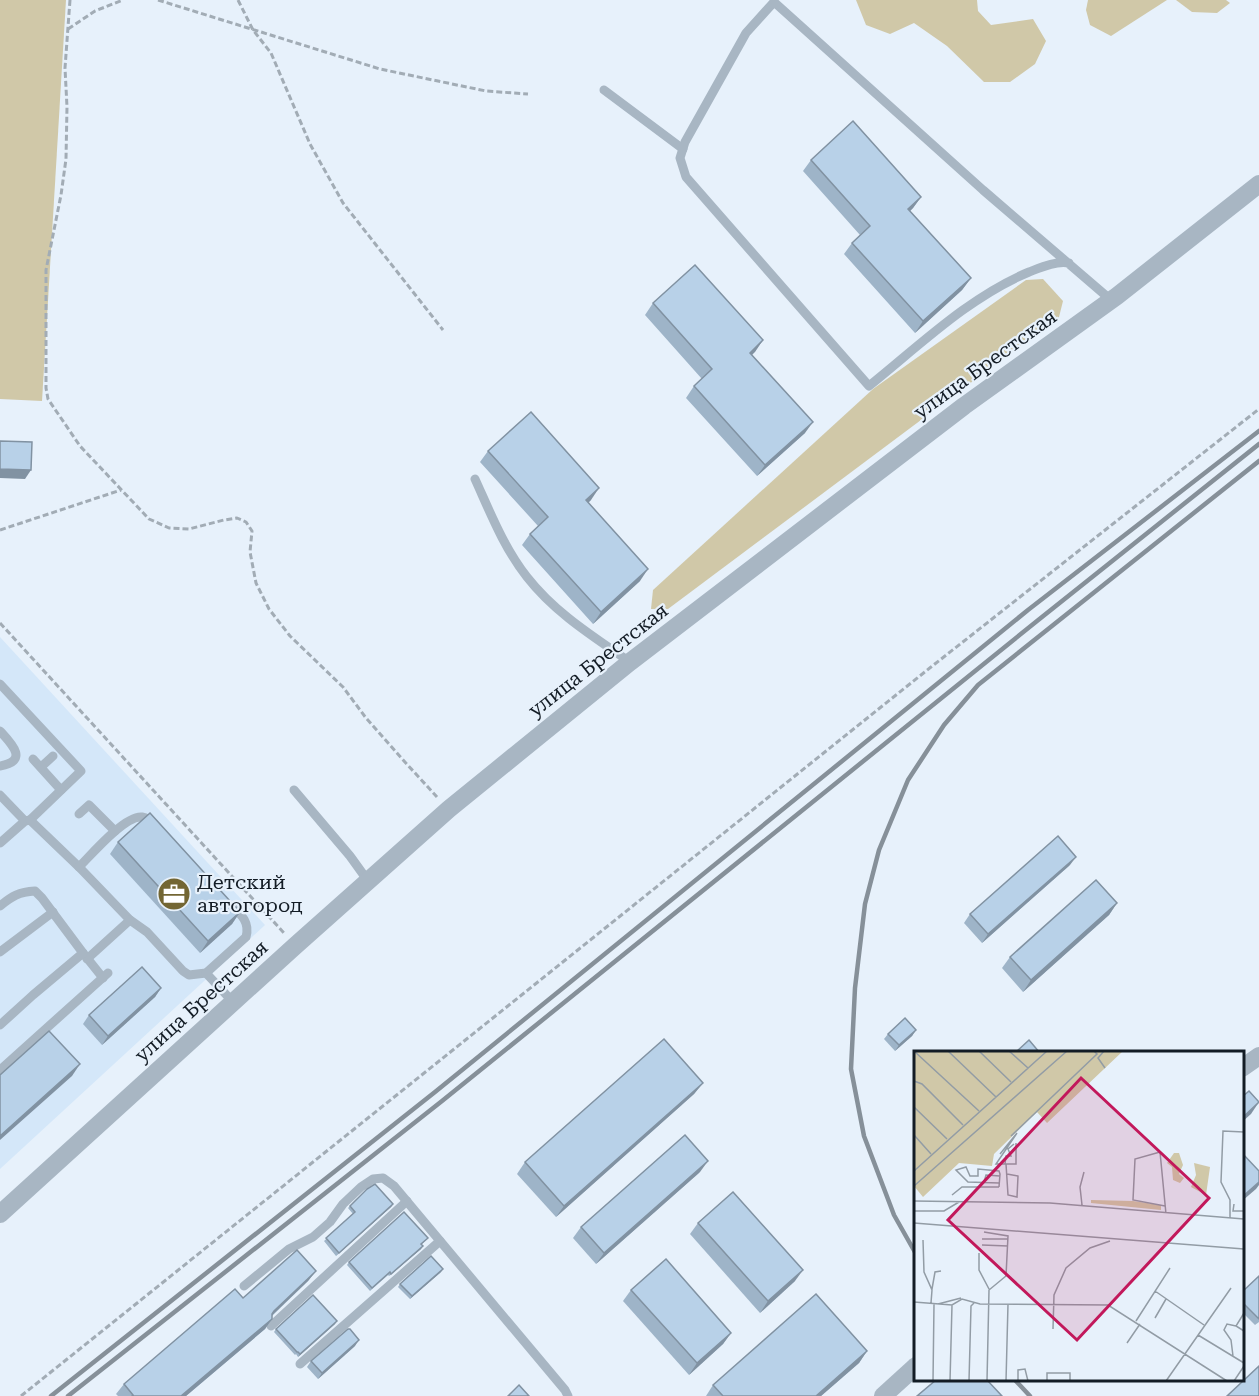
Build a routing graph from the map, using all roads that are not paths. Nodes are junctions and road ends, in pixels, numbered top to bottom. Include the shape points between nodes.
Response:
1 (604, 90) dead end
2 (683, 149) junction
3 (1259, 184) edge
4 (1069, 263) junction
5 (1111, 300) junction
6 (475, 479) dead end
7 (630, 662) junction
8 (0, 684) edge
9 (0, 731) edge
10 (53, 756) dead end
11 (33, 759) dead end
12 (0, 766) edge
13 (41, 767) junction
14 (62, 790) junction
15 (294, 790) dead end
16 (0, 795) edge
17 (79, 814) dead end
18 (27, 820) junction
19 (158, 829) edge
20 (115, 831) junction
21 (0, 843) edge
22 (79, 867) junction
23 (368, 881) junction
24 (224, 897) edge
25 (0, 906) edge
26 (53, 912) junction
27 (130, 920) junction
28 (0, 952) edge
29 (85, 956) junction
30 (206, 974) junction
31 (233, 1002) junction
32 (1, 1022) edge
33 (1259, 1056) edge
34 (1244, 1067) edge
35 (0, 1070) edge
36 (408, 1201) junction
37 (0, 1215) edge
38 (440, 1241) junction
39 (244, 1286) dead end
40 (271, 1326) edge
41 (300, 1364) dead end
42 (914, 1367) edge
43 (568, 1394) edge
44 (883, 1396) edge

1 - 2 lane
2 - 4 lane via 680,158 686,177 869,386 964,309 1007,282 1059,262
2 - 4 lane via 746,33 774,2
3 - 5 street, улица Брестская
4 - 5 lane
5 - 7 street, улица Брестская via 964,406
6 - 7 lane via 504,543 527,578 562,613
7 - 23 street, улица Брестская via 449,809
8 - 14 lane via 81,771
9 - 12 lane via 15,748 16,758
10 - 13 lane
11 - 13 lane
13 - 14 lane
14 - 18 lane
15 - 23 lane
16 - 18 lane
17 - 20 lane via 89,805
18 - 21 lane
18 - 22 lane
19 - 20 lane via 141,817
20 - 22 lane
22 - 27 lane
23 - 31 street, улица Брестская
24 - 30 lane via 241,914 248,931
25 - 26 lane via 23,891 35,891
26 - 28 lane
26 - 29 lane
27 - 29 lane
27 - 30 lane via 147,932 183,971 189,975
29 - 32 lane
29 - 35 lane via 106,975
30 - 31 lane
31 - 37 street, улица Брестская
33 - 34 street
36 - 38 lane
36 - 39 lane via 383,1178 373,1179 313,1237 289,1249
36 - 40 lane
38 - 41 lane
38 - 43 lane
42 - 44 street

